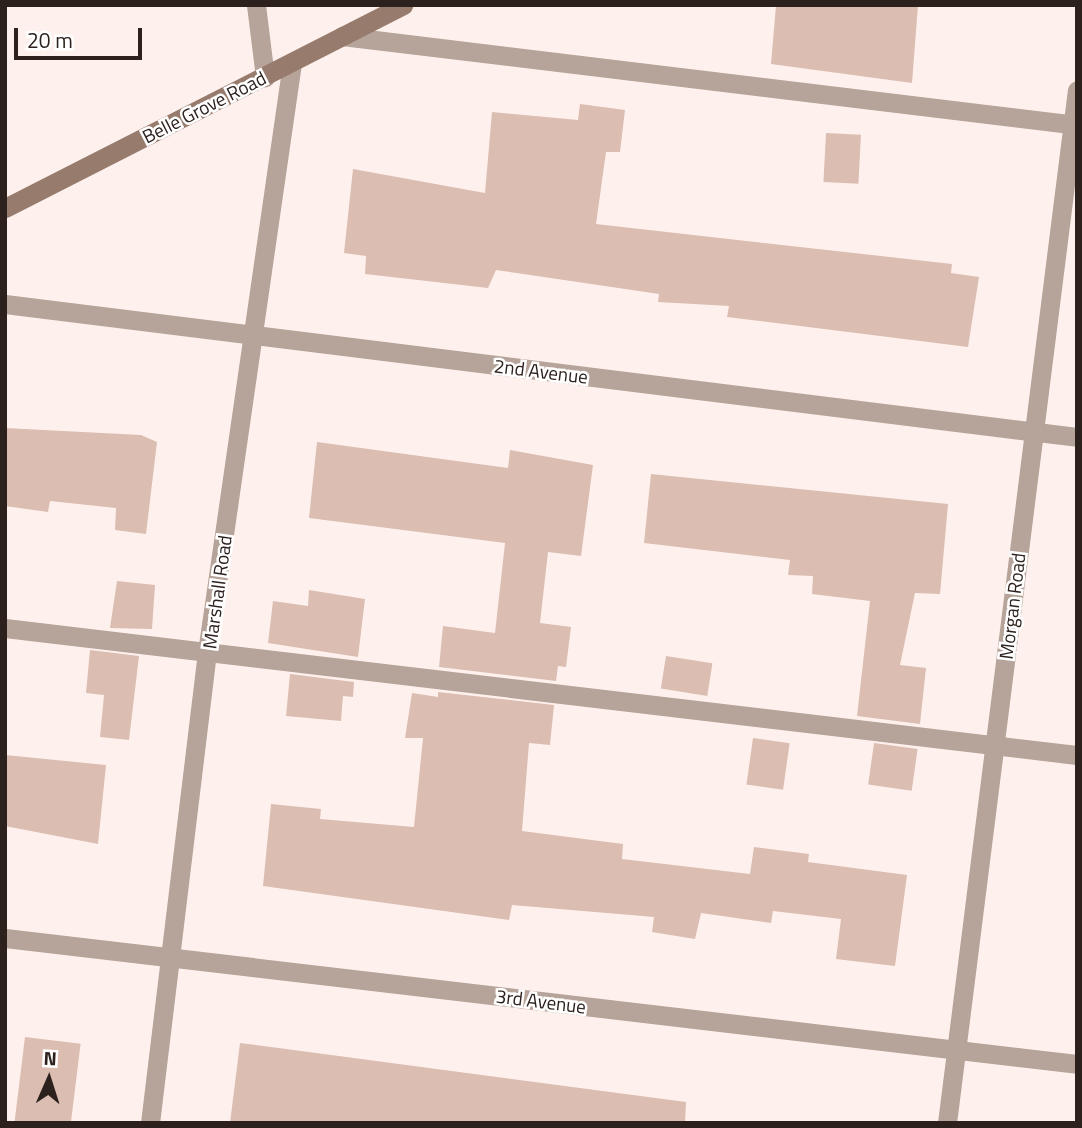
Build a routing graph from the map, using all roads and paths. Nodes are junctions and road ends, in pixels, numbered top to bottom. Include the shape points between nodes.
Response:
1 (256, 5) edge
2 (403, 5) edge
3 (382, 10) edge
4 (342, 36) junction
5 (292, 63) junction
6 (265, 77) junction
7 (1077, 89) edge
8 (1075, 125) edge
9 (5, 208) edge
10 (5, 304) edge
11 (255, 337) junction
12 (1034, 431) junction
13 (1077, 437) edge
14 (5, 628) edge
15 (207, 652) junction
16 (995, 745) junction
17 (1077, 755) edge
18 (5, 938) edge
19 (170, 957) junction
20 (956, 1049) junction
21 (1077, 1064) edge
22 (150, 1123) edge
23 (947, 1123) edge

1 - 6 street
2 - 3 main road, Belle Grove Road
3 - 4 main road, Belle Grove Road
4 - 5 main road, Belle Grove Road
4 - 8 street
5 - 6 main road, Belle Grove Road
5 - 11 street, Marshall Road
6 - 9 main road, Belle Grove Road
7 - 8 street, Morgan Road
8 - 12 street, Morgan Road
10 - 11 street, 2nd Avenue
11 - 12 street, 2nd Avenue
11 - 15 street, Marshall Road
12 - 13 street, 2nd Avenue
12 - 16 street, Morgan Road
14 - 15 street
15 - 16 street
15 - 19 street, Marshall Road
16 - 17 street
16 - 20 street, Morgan Road
18 - 19 street, 3rd Avenue
19 - 20 street, 3rd Avenue
19 - 22 street, Marshall Road
20 - 21 street, 3rd Avenue
20 - 23 street, Morgan Road

